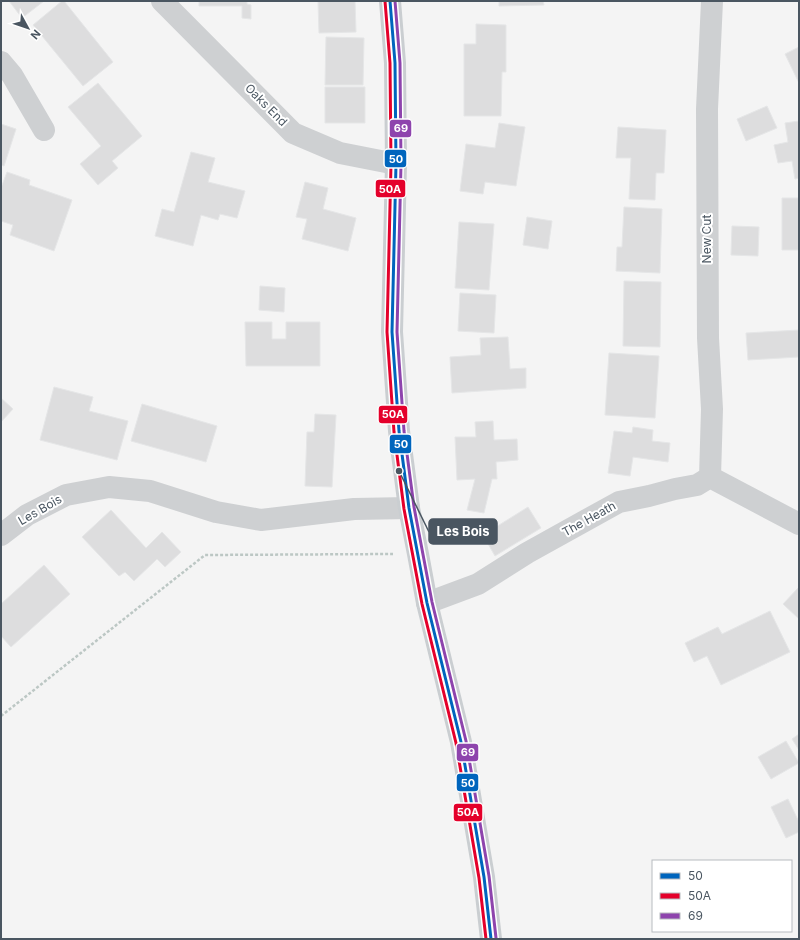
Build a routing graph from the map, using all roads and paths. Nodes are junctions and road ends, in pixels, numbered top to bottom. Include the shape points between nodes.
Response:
1 (162, 1) edge
2 (390, 1) edge
3 (712, 1) edge
4 (1, 62) edge
5 (44, 130) dead end
6 (396, 164) junction
7 (710, 476) junction
8 (409, 508) junction
9 (799, 524) edge
10 (2, 531) edge
11 (418, 554) junction
12 (428, 603) junction
13 (1, 716) edge
14 (491, 939) edge

1 - 6 street, Oaks End via 293,133 340,153
2 - 6 main road via 395,63
3 - 7 street, New Cut via 707,109 708,322 712,409
4 - 5 street via 12,75
6 - 8 main road via 392,332 399,431
7 - 9 street
7 - 12 street, The Heath via 698,485 619,502 527,553 478,584
8 - 10 street, Les Bois via 354,509 262,520 216,512 150,491 109,487 66,495
8 - 11 main road
11 - 12 main road
11 - 13 path via 205,555
12 - 14 main road via 461,742 484,878

